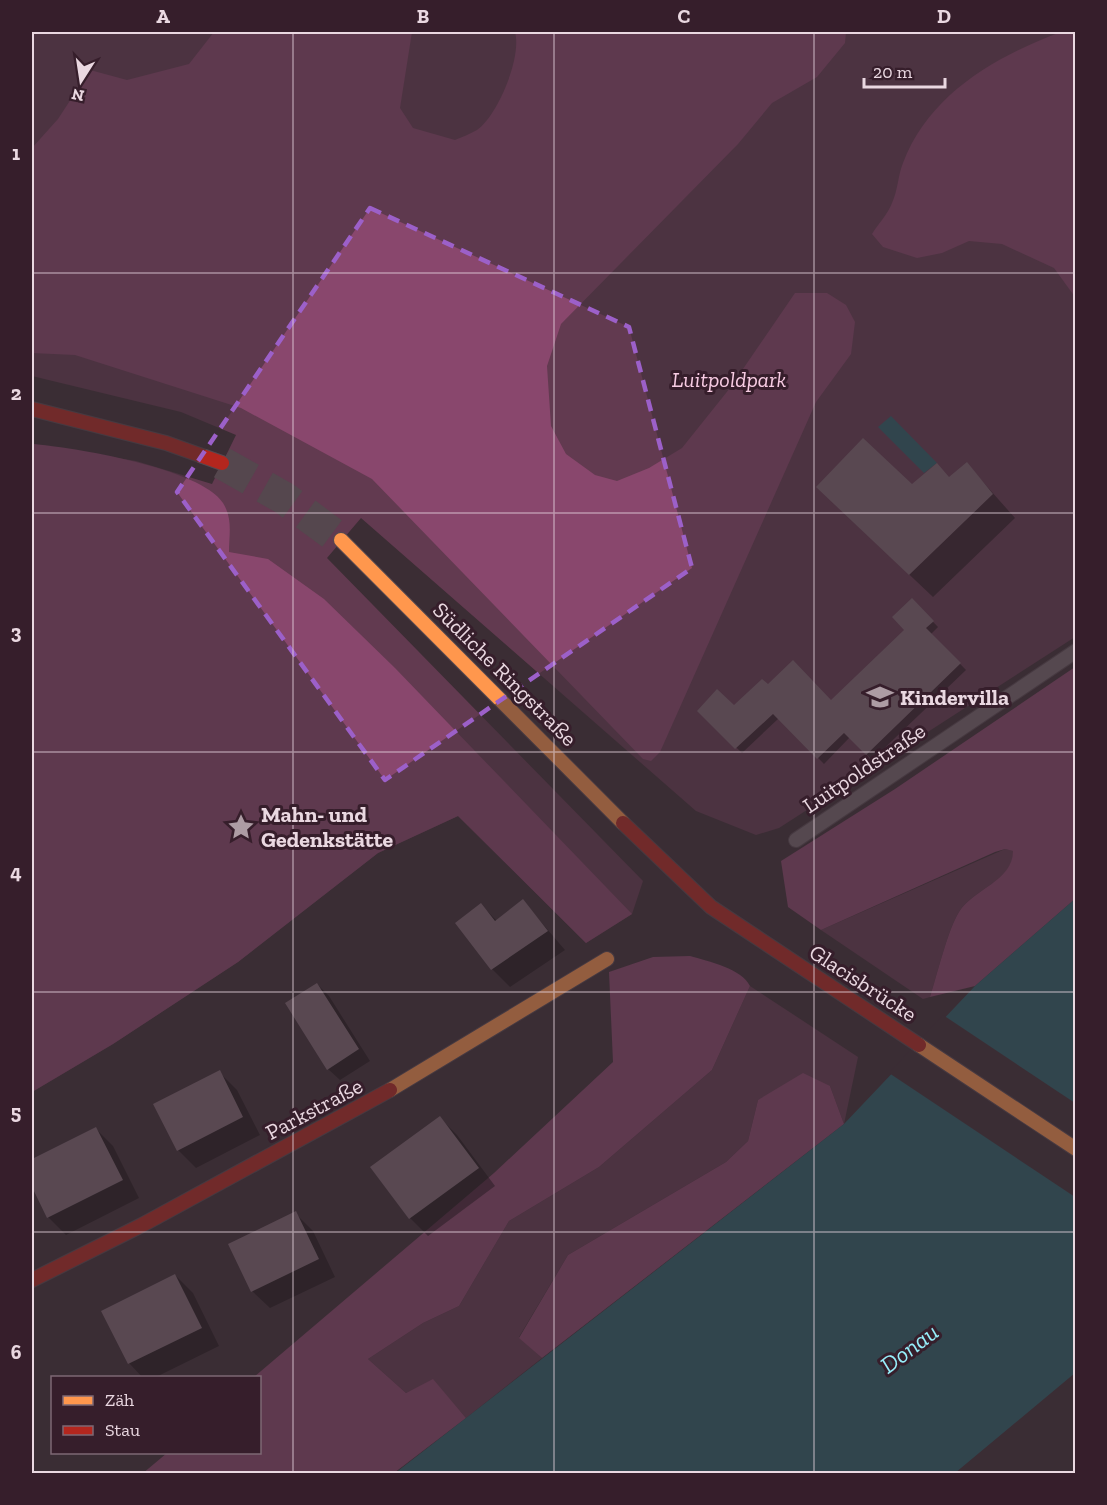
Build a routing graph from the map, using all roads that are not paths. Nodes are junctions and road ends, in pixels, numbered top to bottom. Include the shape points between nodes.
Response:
1 (32, 410) edge
2 (32, 418) edge
3 (76, 421) junction
4 (222, 463) tunnel mouth
5 (341, 540) tunnel mouth
6 (1076, 651) edge
7 (639, 839) joint
8 (796, 840) dead end
9 (607, 959) dead end
10 (1076, 1149) edge
11 (32, 1280) edge

1 - 3 main road
2 - 3 main road
3 - 4 main road via 166,442
5 - 7 main road, Südliche Ringstraße
6 - 8 lane, Luitpoldstraße
7 - 10 main road, Glacisbrücke via 711,907
9 - 11 main road, Parkstraße via 378,1098

